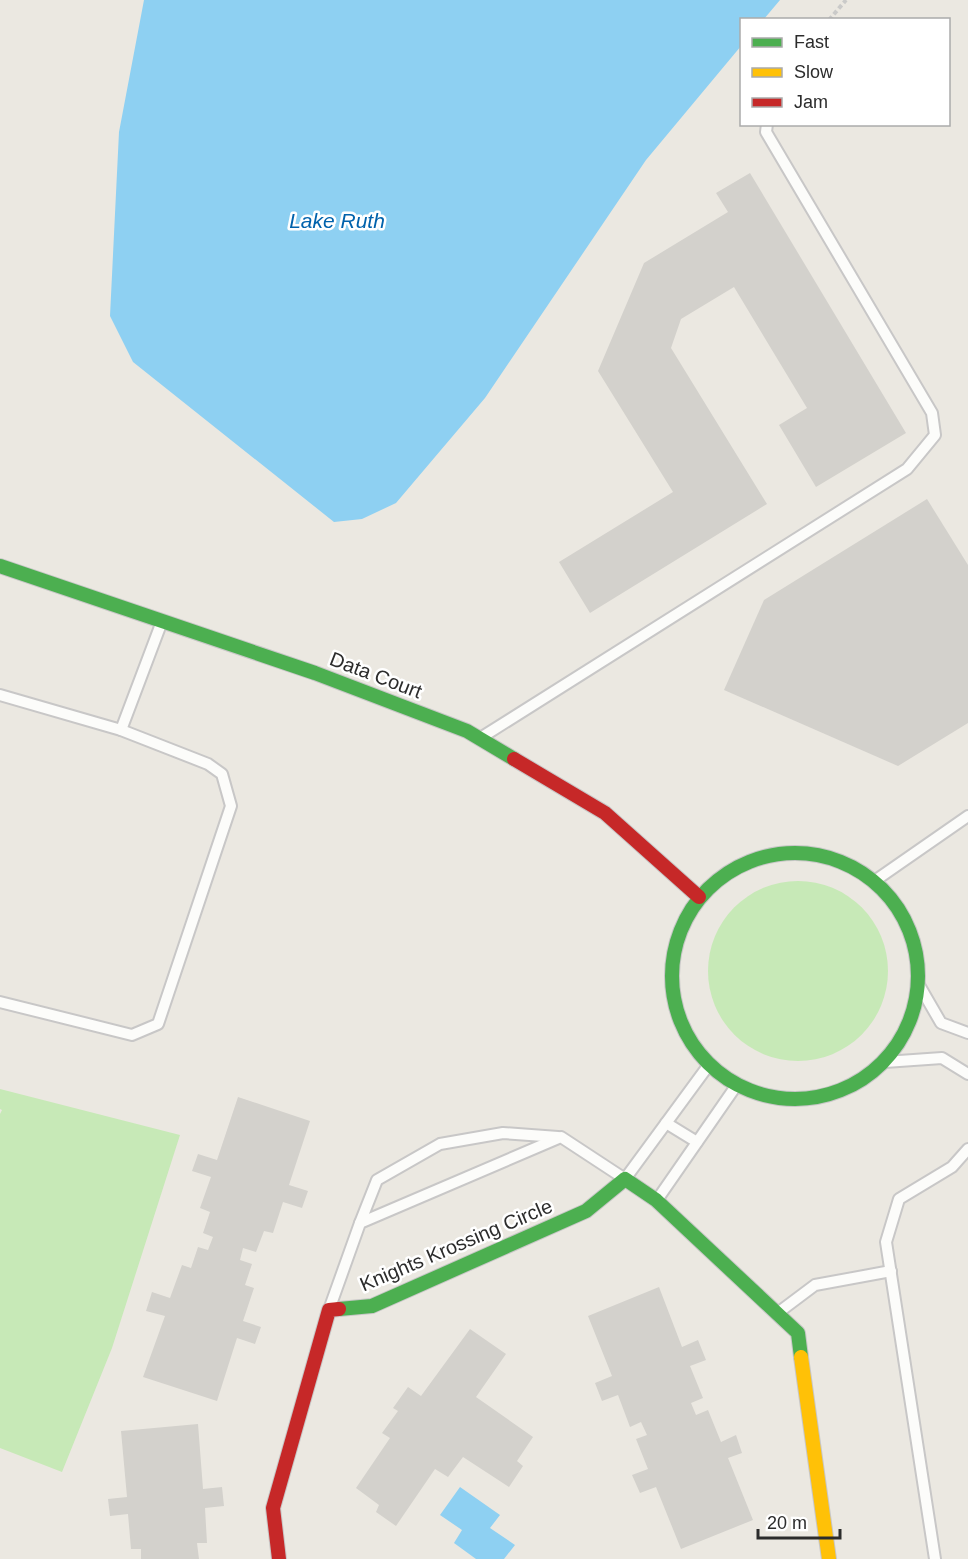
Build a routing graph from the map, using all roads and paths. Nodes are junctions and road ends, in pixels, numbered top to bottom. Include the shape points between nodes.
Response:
1 (846, 0) edge
2 (831, 18) edge
3 (767, 126) edge
4 (0, 566) edge
5 (162, 621) junction
6 (0, 695) edge
7 (121, 730) junction
8 (480, 738) junction
9 (968, 816) edge
10 (873, 882) junction
11 (699, 897) junction
12 (919, 986) junction
13 (0, 1002) edge
14 (968, 1033) edge
15 (885, 1062) junction
16 (708, 1066) junction
17 (968, 1074) edge
18 (736, 1086) junction
19 (666, 1123) junction
20 (561, 1137) junction
21 (697, 1142) junction
22 (968, 1149) edge
23 (626, 1179) junction
24 (656, 1200) junction
25 (360, 1222) junction
26 (891, 1271) junction
27 (329, 1311) junction
28 (777, 1314) junction
29 (279, 1559) edge
30 (829, 1559) edge
31 (934, 1559) edge

1 - 2 path
3 - 8 lane via 766,132 932,412 935,435 907,469
4 - 5 street, Data Court
5 - 7 lane
5 - 8 street, Data Court via 315,673
6 - 7 lane
7 - 13 lane via 208,764 222,774 231,806 158,1024 132,1035
8 - 11 street, Data Court via 605,813
9 - 10 lane
10 - 11 street via 851,865 810,853 767,855 727,872
10 - 12 street via 890,896 909,926
11 - 16 street via 678,934 670,977 678,1019
12 - 14 lane via 941,1023
12 - 15 street via 914,1011 897,1048
15 - 17 lane via 942,1058
15 - 18 street via 860,1082 820,1098 777,1099
16 - 18 street
16 - 19 lane, Knights Krossing Circle
18 - 21 lane
19 - 21 lane
19 - 23 lane, Knights Krossing Circle
20 - 23 lane
20 - 25 lane
20 - 25 lane via 503,1133 440,1144 378,1180
21 - 24 lane
22 - 26 lane via 952,1167 899,1199 886,1242
23 - 24 street
23 - 27 street, Knights Krossing Circle via 586,1211 394,1297 372,1306
24 - 28 street
25 - 27 lane
26 - 28 lane via 815,1285
26 - 31 lane
27 - 29 street via 273,1508
28 - 30 street via 798,1333

